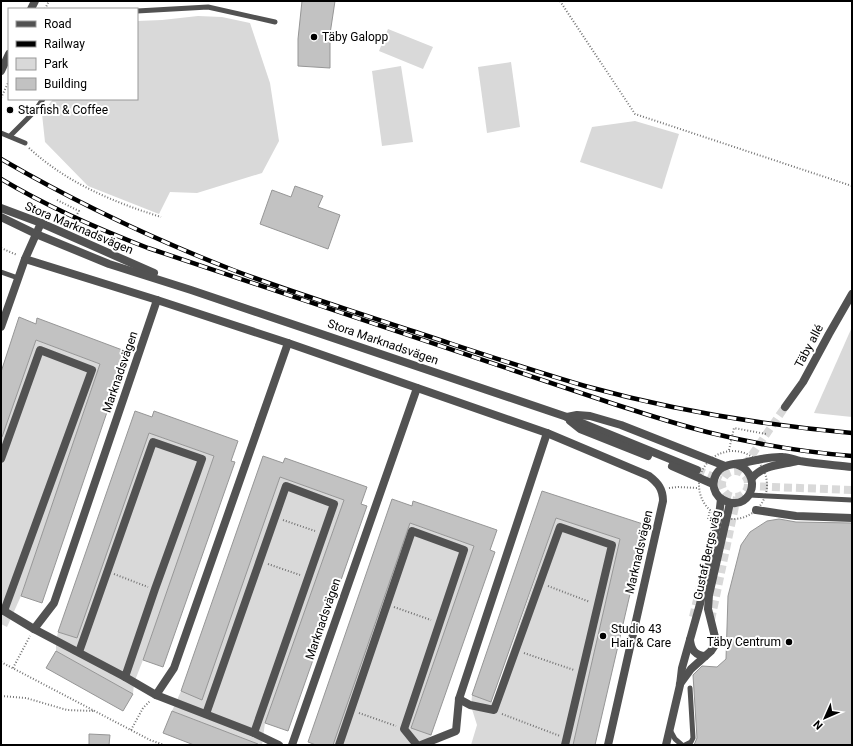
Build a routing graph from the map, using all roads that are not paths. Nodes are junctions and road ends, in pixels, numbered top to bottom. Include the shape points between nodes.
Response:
1 (138, 10) edge
2 (275, 22) dead end
3 (8, 56) edge
4 (1, 71) edge
5 (42, 100) edge
6 (1, 133) edge
7 (10, 136) junction
8 (25, 143) road end
9 (1, 208) edge
10 (1, 217) edge
11 (41, 224) junction
12 (36, 234) junction
13 (25, 259) junction
14 (1, 272) edge
15 (18, 278) junction
16 (191, 290) junction
17 (852, 294) edge
18 (157, 300) junction
19 (1, 327) edge
20 (288, 343) junction
21 (417, 388) junction
22 (785, 407) tunnel mouth
23 (567, 417) junction
24 (548, 433) junction
25 (1, 459) edge
26 (799, 461) junction
27 (735, 464) junction
28 (725, 466) junction
29 (852, 467) edge
30 (697, 470) tunnel mouth
31 (752, 478) junction
32 (713, 484) junction
33 (749, 495) junction
34 (721, 499) junction
35 (852, 500) edge
36 (730, 503) junction
37 (756, 510) dead end
38 (852, 518) edge
39 (2, 610) edge
40 (34, 629) junction
41 (690, 638) junction
42 (79, 652) junction
43 (705, 656) junction
44 (125, 677) junction
45 (680, 685) junction
46 (690, 688) dead end
47 (156, 695) junction
48 (458, 699) junction
49 (206, 714) junction
50 (670, 730) junction
51 (254, 733) junction
52 (566, 742) edge
53 (280, 745) edge
54 (292, 745) edge
55 (338, 745) edge
56 (417, 745) edge
57 (420, 745) edge
58 (608, 745) edge
59 (666, 745) edge
60 (683, 745) edge

1 - 2 lane via 208,7
3 - 4 street
5 - 7 lane
6 - 7 lane
7 - 8 lane
9 - 11 street, Stora Marknadsvägen
10 - 12 street, Stora Marknadsvägen
11 - 12 street
11 - 16 street, Stora Marknadsvägen
12 - 13 street
12 - 16 street, Stora Marknadsvägen via 109,264
13 - 15 street
13 - 18 street
14 - 15 lane
15 - 19 street
16 - 23 street, Stora Marknadsvägen
17 - 22 street, Täby allé via 804,382
18 - 20 street
18 - 40 street, Marknadsvägen via 54,603
20 - 21 street
20 - 47 street via 174,668
21 - 24 street
21 - 54 street, Marknadsvägen
23 - 28 street, Stora Marknadsvägen via 590,416
23 - 30 street, Stora Marknadsvägen
23 - 32 street, Stora Marknadsvägen via 580,430
24 - 48 street
24 - 58 street, Marknadsvägen via 648,476 662,489 663,501
25 - 39 street via 40,350 92,370
26 - 27 street via 783,456
26 - 29 street
26 - 31 street via 763,468
27 - 28 street
27 - 31 street via 747,470
28 - 32 street via 718,471
31 - 33 street via 752,490
32 - 34 street
33 - 35 lane
33 - 36 street via 742,501
34 - 36 street
34 - 41 street, Gustaf Bergs väg via 700,604
36 - 43 street, Gustaf Bergs väg via 709,595 708,609 715,645
37 - 38 street via 796,516
39 - 40 street
40 - 42 street
41 - 43 street via 691,648 699,655
41 - 45 street, Gustaf Bergs väg
42 - 44 street
42 - 44 street via 153,442 202,459
43 - 45 street, Gustaf Bergs väg via 691,668
44 - 47 street
45 - 50 street, Gustaf Bergs väg
46 - 60 lane via 693,738 691,742
47 - 49 street
48 - 52 street via 470,705 494,710 560,527 612,545
48 - 57 street via 456,731
49 - 51 street
49 - 51 street via 286,486 334,504
50 - 59 street, Gustaf Bergs väg
50 - 60 lane via 675,739
51 - 53 street
55 - 56 street via 412,531 464,550 404,729

